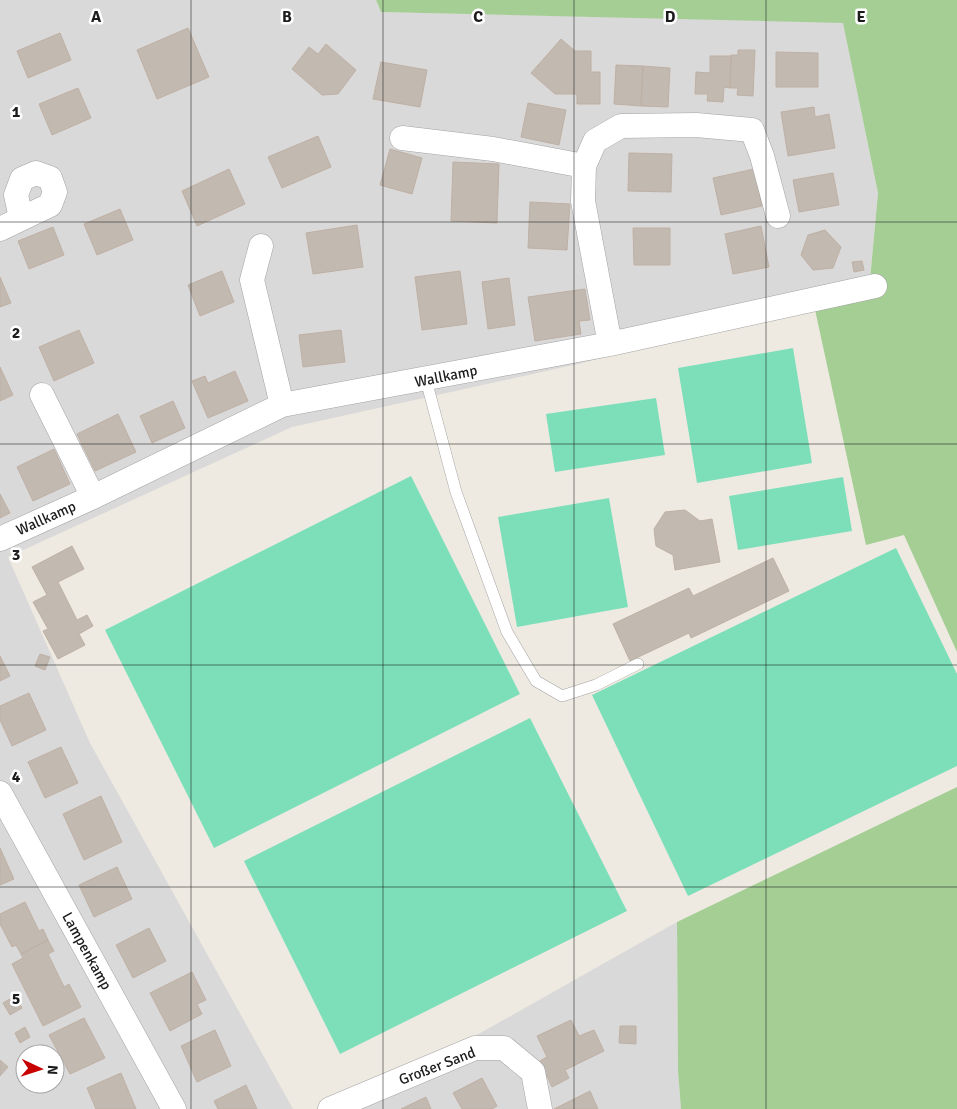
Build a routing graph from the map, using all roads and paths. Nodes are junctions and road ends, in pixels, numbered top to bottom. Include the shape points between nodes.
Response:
1 (402, 138) dead end
2 (584, 166) junction
3 (778, 216) dead end
4 (261, 246) dead end
5 (875, 286) dead end
6 (610, 344) junction
7 (426, 380) junction
8 (42, 395) dead end
9 (282, 405) junction
10 (93, 497) junction
11 (0, 539) edge
12 (638, 664) dead end
13 (0, 793) edge
14 (174, 1109) edge
15 (330, 1109) edge
16 (540, 1109) edge

1 - 2 street via 493,149
2 - 3 street via 595,141 621,126 696,125 752,130
2 - 6 street via 583,201
4 - 9 street via 252,280
5 - 6 street, Wallkamp
6 - 7 street, Wallkamp
7 - 9 street, Wallkamp
7 - 12 lane via 456,492 507,632 536,682 562,696 596,685
8 - 10 street, Wallkamp
9 - 10 street, Wallkamp
10 - 11 street, Wallkamp
13 - 14 street, Lampenkamp
15 - 16 street, Großer Sand via 475,1048 504,1048 533,1072

